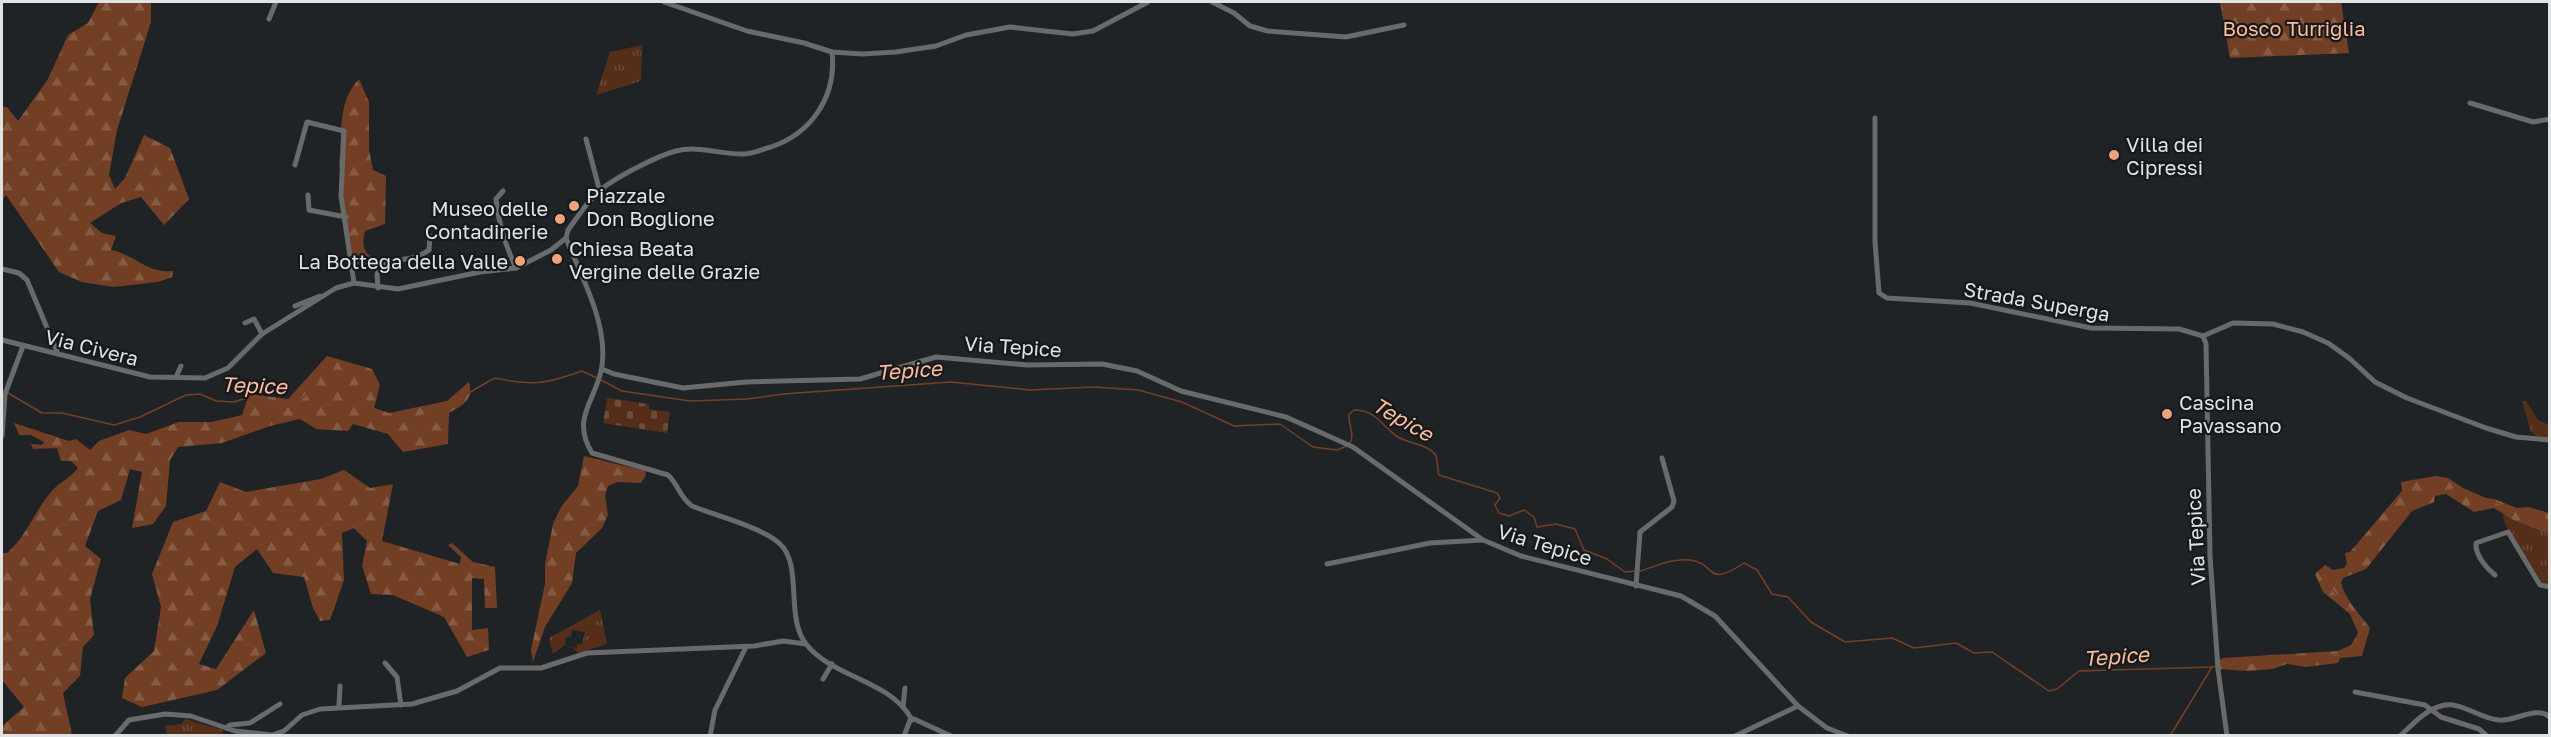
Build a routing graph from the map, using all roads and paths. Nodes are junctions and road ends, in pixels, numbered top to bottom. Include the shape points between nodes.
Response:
1 (276, 2) edge
2 (664, 2) edge
3 (1149, 2) edge
4 (1212, 2) edge
5 (269, 19) dead end
6 (1404, 25) dead end
7 (832, 52) junction
8 (2470, 103) dead end
9 (1875, 118) dead end
10 (2550, 119) edge
11 (586, 140) dead end
12 (295, 165) dead end
13 (503, 191) dead end
14 (600, 192) junction
15 (308, 195) dead end
16 (346, 217) junction
17 (430, 236) dead end
18 (566, 238) junction
19 (516, 268) junction
20 (2, 269) edge
21 (354, 283) junction
22 (378, 288) junction
23 (330, 292) junction
24 (295, 306) dead end
25 (245, 323) dead end
26 (262, 334) junction
27 (2203, 336) junction
28 (2, 340) edge
29 (23, 346) junction
30 (58, 354) junction
31 (181, 366) dead end
32 (601, 371) junction
33 (176, 377) junction
34 (2, 436) edge
35 (2550, 440) edge
36 (1662, 458) dead end
37 (1483, 540) junction
38 (1326, 564) dead end
39 (2495, 575) dead end
40 (1636, 586) junction
41 (2550, 587) edge
42 (806, 644) junction
43 (746, 646) junction
44 (385, 663) dead end
45 (832, 664) junction
46 (823, 679) dead end
47 (340, 686) dead end
48 (905, 688) dead end
49 (2355, 692) dead end
50 (280, 704) dead end
51 (401, 705) junction
52 (339, 706) junction
53 (1798, 706) junction
54 (903, 707) junction
55 (2429, 711) junction
56 (2548, 716) dead end
57 (910, 721) junction
58 (226, 728) junction
59 (115, 735) edge
60 (710, 735) edge
61 (904, 735) edge
62 (951, 735) edge
63 (1735, 735) edge
64 (1848, 735) edge
65 (2227, 735) edge
66 (2400, 735) edge
67 (2487, 735) edge

1 - 5 street
2 - 7 street via 747,31
3 - 7 street via 1093,31 1073,34 1010,27 896,52
4 - 6 street via 1250,26 1268,31 1346,38
7 - 14 street via 829,92 815,118 802,131 748,154 676,151
8 - 10 street via 2533,122
9 - 27 street, Strada Superga via 1879,293 1887,298 1970,303 2091,328 2179,329
11 - 14 street
12 - 16 street via 307,122 344,131 342,196
13 - 19 street via 496,199 498,220
14 - 18 street via 568,230
15 - 16 street via 309,210
16 - 21 street
17 - 22 street via 425,253 382,264 377,274
18 - 19 street
18 - 32 street via 601,332
19 - 22 street via 398,290
20 - 30 street via 19,273 27,280
21 - 22 street
21 - 23 street, Via Civera
23 - 24 street
23 - 26 street, Via Civera
25 - 26 street via 254,319
26 - 33 street, Via Civera via 228,368 205,378
27 - 35 street via 2233,323 2248,322 2303,332 2349,357 2374,382 2407,398 2486,428
27 - 65 street, Via Tepice via 2208,402 2208,522 2218,669
28 - 29 street, Via Civera
29 - 30 street, Via Civera
29 - 34 street via 5,393
30 - 33 street, Via Civera via 150,377
31 - 33 street
32 - 37 street, Via Tepice via 695,388 746,382 860,379 936,357 1027,365 1102,364 1137,371 1181,391 1286,417 1353,447
32 - 42 street via 582,431 592,453 668,475 692,506 765,533 779,543 789,558 795,615
36 - 40 street via 1674,501 1672,507 1640,532
37 - 38 street via 1430,543
37 - 40 street, Via Tepice via 1521,555
39 - 41 street via 2475,549 2476,543 2508,532 2540,585
40 - 53 street, Via Tepice via 1681,597 1715,615
42 - 43 street via 783,641
42 - 45 street
43 - 51 street via 587,652 540,668 500,668 457,691
43 - 60 street via 715,710
44 - 51 street via 397,677
45 - 46 street
45 - 54 street
47 - 52 street
48 - 54 street
49 - 55 street via 2425,705
50 - 58 street via 250,723
51 - 52 street
52 - 58 street via 302,715 284,731 272,735
53 - 63 street
53 - 64 street, Via Tepice via 1827,728
54 - 57 street
55 - 56 street via 2451,705 2497,720 2539,711
55 - 66 street
55 - 67 street
57 - 61 street
57 - 62 street via 914,719
58 - 59 street via 191,716 165,714 129,720

